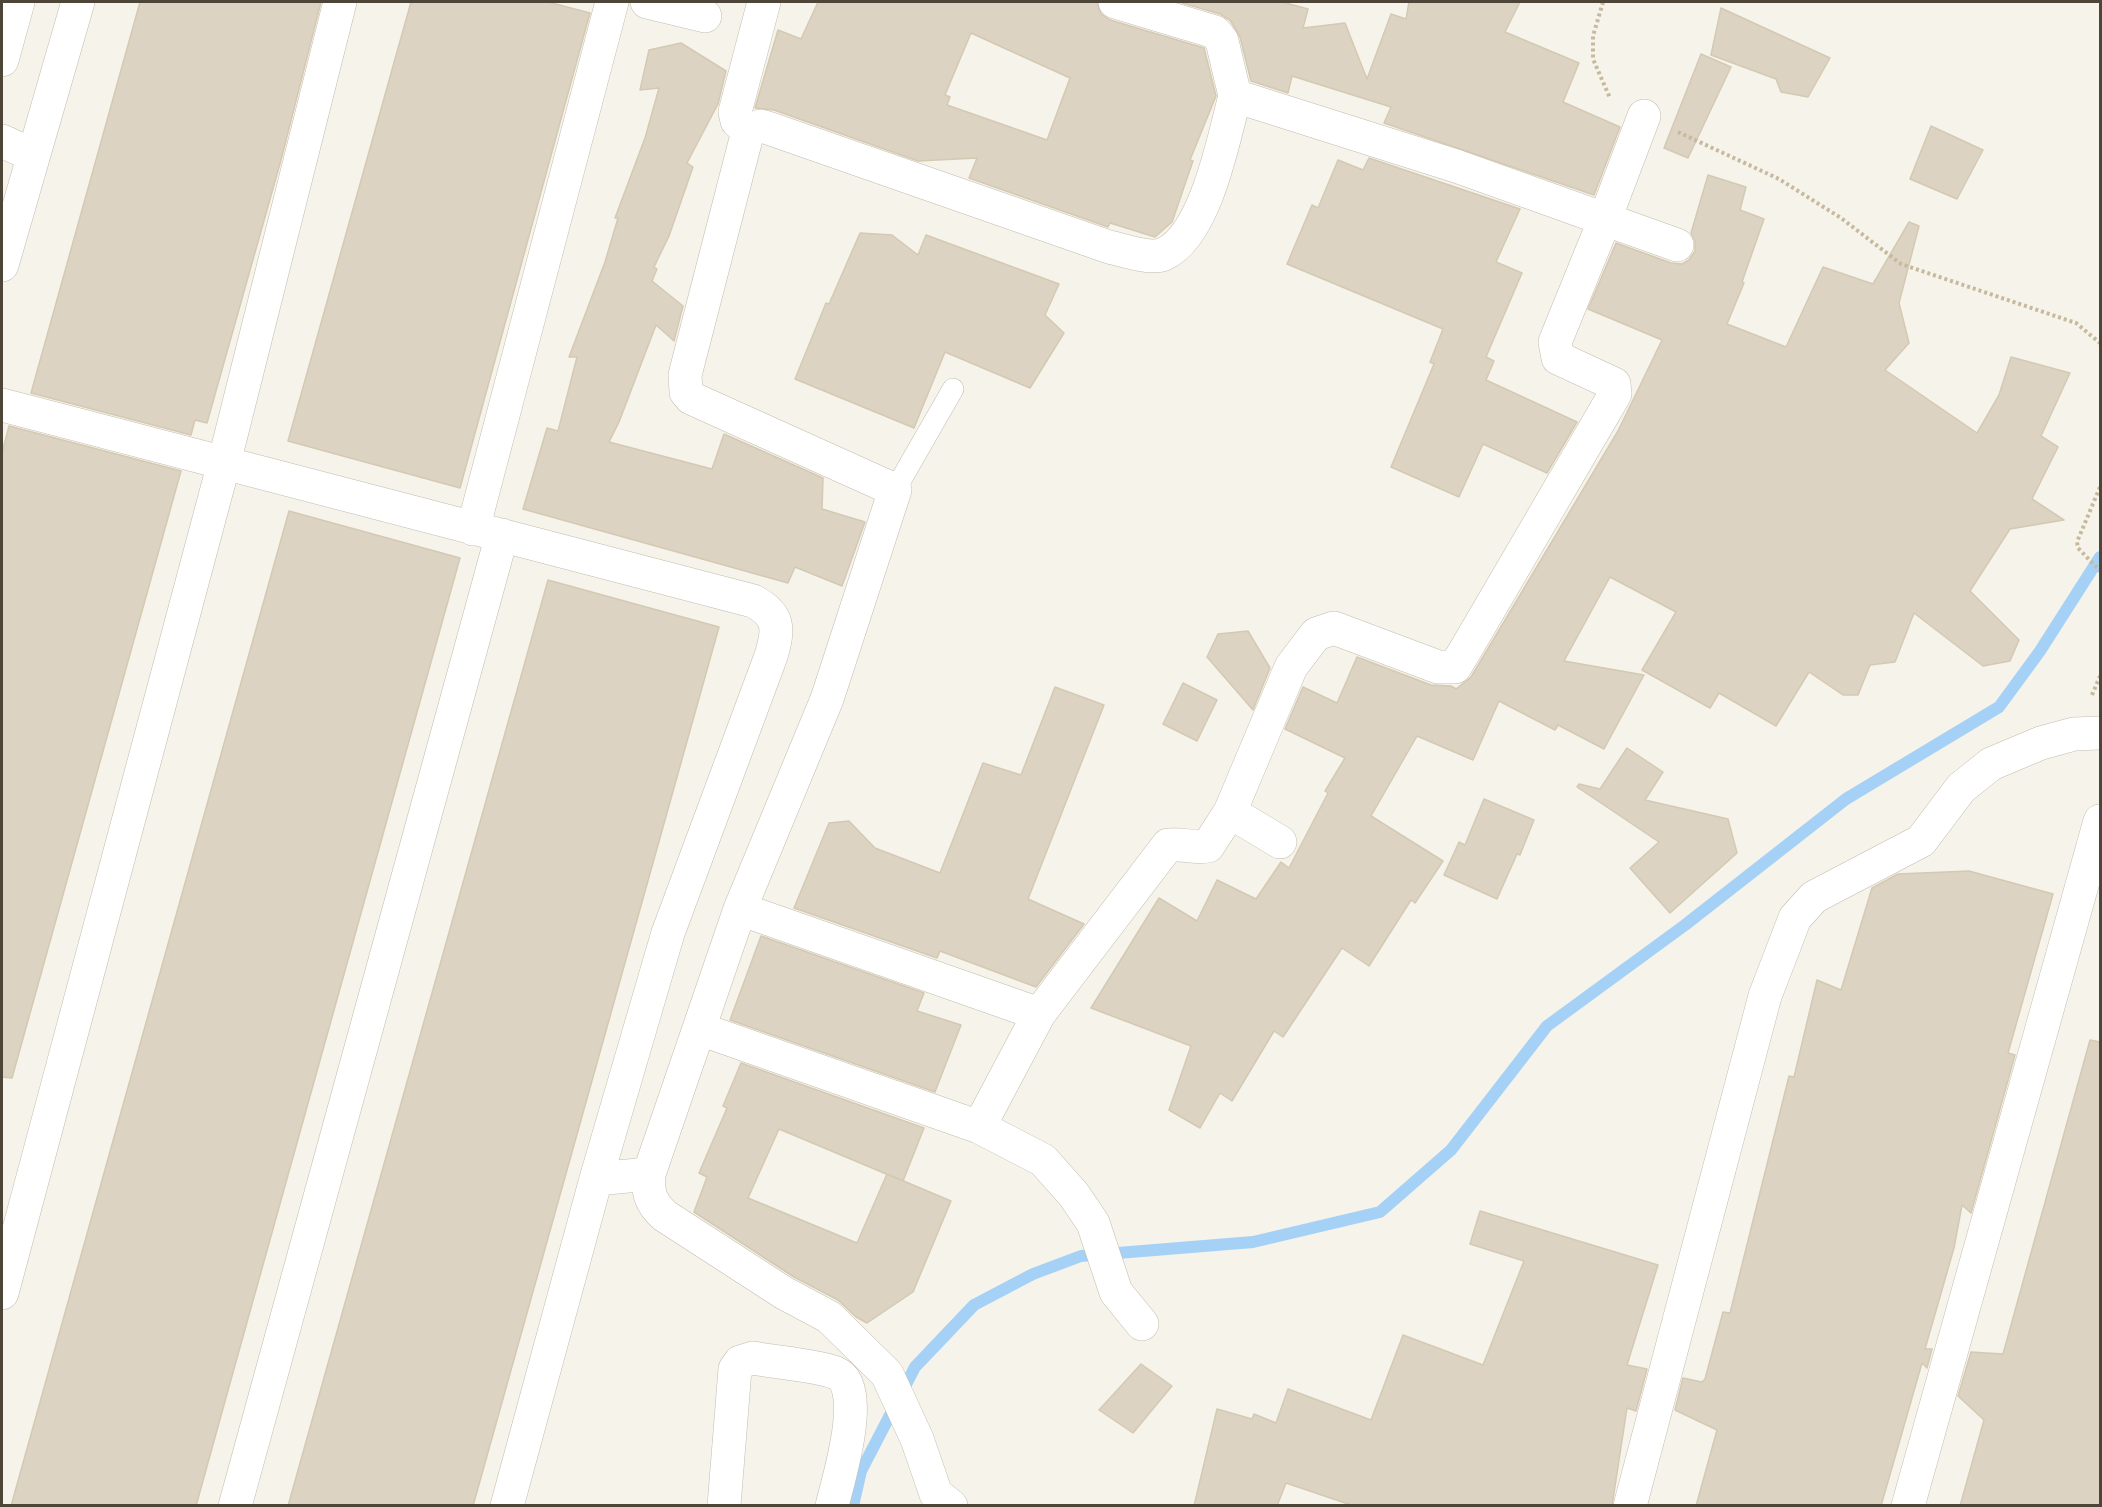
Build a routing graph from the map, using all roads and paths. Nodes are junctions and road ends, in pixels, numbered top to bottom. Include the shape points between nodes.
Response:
1 (18, 2) edge
2 (78, 2) edge
3 (340, 2) edge
4 (612, 2) edge
5 (646, 2) edge
6 (764, 2) edge
7 (1115, 2) edge
8 (1603, 2) edge
9 (705, 16) dead end
10 (2, 60) edge
11 (1235, 96) junction
12 (1644, 116) junction
13 (748, 131) junction
14 (2, 141) edge
15 (32, 154) junction
16 (1605, 219) junction
17 (1677, 245) dead end
18 (2, 265) edge
19 (2100, 343) edge
20 (953, 389) dead end
21 (2, 405) edge
22 (224, 463) junction
23 (2100, 487) edge
24 (895, 490) junction
25 (487, 532) junction
26 (2100, 571) edge
27 (2100, 733) edge
28 (1230, 812) junction
29 (2100, 820) edge
30 (1280, 842) dead end
31 (740, 909) junction
32 (1039, 1014) junction
33 (700, 1029) junction
34 (979, 1127) junction
35 (649, 1174) junction
36 (596, 1179) junction
37 (2, 1293) edge
38 (1142, 1324) dead end
39 (235, 1506) edge
40 (507, 1506) edge
41 (724, 1506) edge
42 (832, 1506) edge
43 (951, 1506) edge
44 (1630, 1506) edge
45 (1908, 1506) edge

1 - 10 street
2 - 15 street
3 - 22 street
4 - 25 street
5 - 9 street
6 - 13 street via 735,112 737,121
7 - 11 street via 1215,32 1222,41
8 - 12 path via 1593,36 1593,59 1612,101
11 - 13 street via 1202,205 1185,237 1163,254 1109,247 768,128 761,126
11 - 16 street via 1456,166
12 - 16 street
12 - 19 path via 1779,179 1841,218 1901,264 2076,323
13 - 24 street via 685,375 686,392
14 - 15 street
15 - 18 street
16 - 17 street
16 - 28 street via 1555,342 1555,351 1558,358 1614,384 1615,394 1466,650 1455,667 1438,667 1334,628 1316,634 1291,667
20 - 24 lane
21 - 22 street
22 - 25 street
22 - 37 street
23 - 26 path via 2078,536 2078,548
24 - 31 street via 827,699
25 - 36 street via 753,601 770,612 775,622 777,636 771,656 668,933
25 - 39 street
27 - 44 street via 2074,734 2040,743 1991,764 1962,788 1921,841 1814,897 1795,918 1765,996
28 - 30 street
28 - 32 street via 1208,846 1168,845
29 - 45 street
31 - 32 street
31 - 33 street
32 - 34 street
33 - 34 street
33 - 35 street
34 - 38 street via 1043,1160 1074,1195 1094,1223 1116,1292
35 - 36 street
35 - 43 street via 648,1190 657,1209 784,1293 828,1317 887,1374 917,1439 936,1494
36 - 40 street
41 - 42 street via 735,1369 740,1362 753,1358 837,1373 847,1383 851,1422

